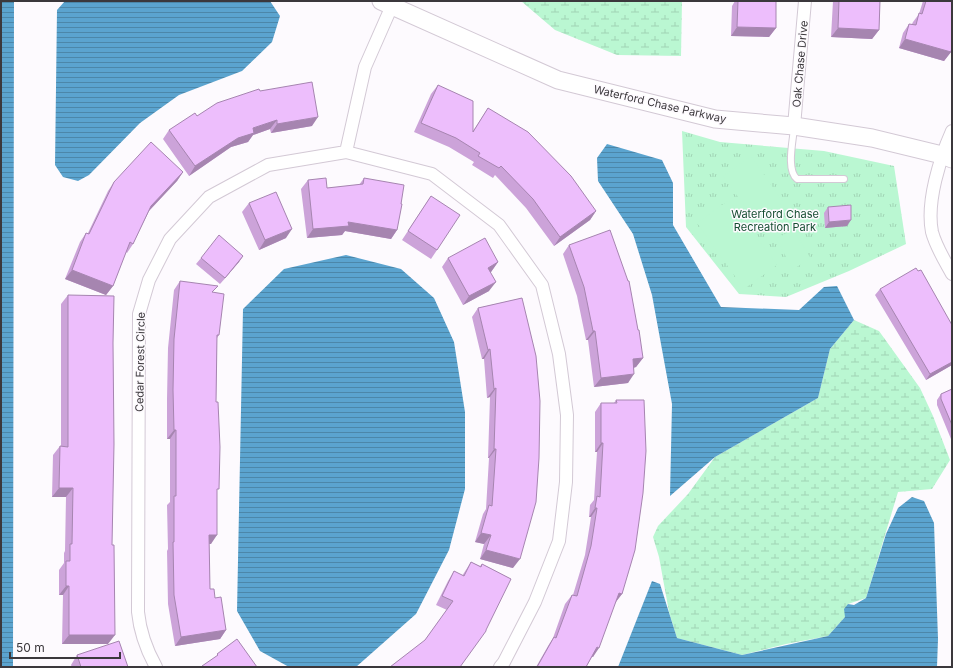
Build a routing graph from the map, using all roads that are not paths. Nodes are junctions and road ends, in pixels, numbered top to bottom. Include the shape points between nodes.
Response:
1 (805, 1) edge
2 (389, 3) edge
3 (794, 126) junction
4 (952, 131) edge
5 (346, 152) junction
6 (947, 157) edge
7 (844, 180) dead end
8 (952, 274) edge
9 (156, 667) edge
10 (500, 667) edge

1 - 3 street, Oak Chase Drive
2 - 3 street, Waterford Chase Parkway via 558,80 715,120
2 - 5 street via 365,67
3 - 6 street, Waterford Chase Parkway via 872,138
3 - 7 lane via 790,168 793,176 797,179
4 - 6 street
5 - 9 street, Cedar Forest Circle via 268,165 209,197 170,239 149,280 139,314 138,612 140,628
5 - 10 street, Cedar Forest Circle via 432,174 499,225 542,285 559,354 567,415 566,482 560,541 535,602
6 - 8 street via 936,176 931,216 932,232

